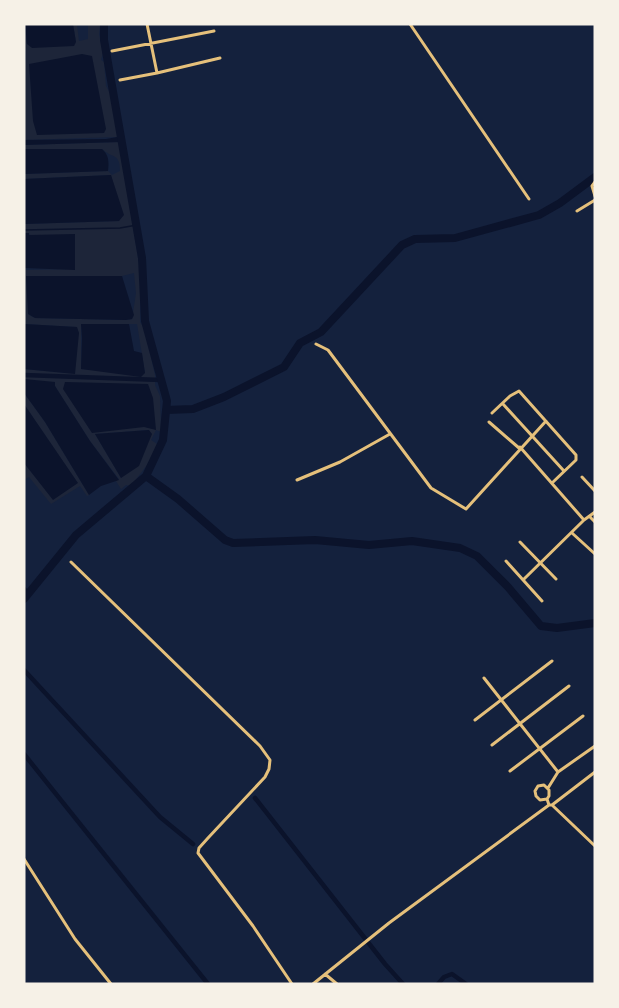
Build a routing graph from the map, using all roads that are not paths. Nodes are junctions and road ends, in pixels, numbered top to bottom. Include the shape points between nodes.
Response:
1 (147, 24) edge
2 (410, 24) edge
3 (214, 31) dead end
4 (151, 43) junction
5 (112, 51) dead end
6 (220, 58) dead end
7 (157, 73) junction
8 (120, 80) dead end
9 (595, 182) edge
10 (595, 198) edge
11 (529, 199) dead end
12 (577, 212) dead end
13 (316, 344) dead end
14 (502, 403) junction
15 (492, 413) dead end
16 (546, 421) junction
17 (489, 422) dead end
18 (390, 434) junction
19 (531, 435) junction
20 (519, 448) junction
21 (564, 471) junction
22 (582, 477) dead end
23 (297, 480) dead end
24 (552, 483) junction
25 (595, 491) edge
26 (595, 512) edge
27 (590, 517) junction
28 (584, 520) junction
29 (595, 522) edge
30 (572, 533) junction
31 (520, 542) dead end
32 (595, 554) edge
33 (506, 561) dead end
34 (71, 562) dead end
35 (541, 564) junction
36 (556, 579) dead end
37 (524, 580) junction
38 (542, 601) dead end
39 (552, 661) dead end
40 (484, 678) dead end
41 (569, 686) dead end
42 (502, 699) junction
43 (583, 716) dead end
44 (475, 720) dead end
45 (520, 723) junction
46 (492, 745) dead end
47 (595, 746) edge
48 (540, 748) junction
49 (510, 771) dead end
50 (558, 772) junction
51 (595, 772) edge
52 (548, 788) junction
53 (547, 799) junction
54 (550, 805) junction
55 (595, 846) edge
56 (24, 860) edge
57 (325, 974) junction
58 (111, 984) edge
59 (292, 984) edge
60 (313, 984) edge
61 (337, 984) edge

1 - 4 street
2 - 11 street
3 - 4 street
4 - 5 street
4 - 7 street
6 - 7 street
7 - 8 street
9 - 10 street
10 - 12 street
13 - 18 street via 328,350
14 - 15 street
14 - 16 street via 519,391
14 - 19 street
16 - 19 street
16 - 21 street via 576,456
17 - 20 street
18 - 20 street via 431,488 466,508
18 - 23 street
19 - 20 street
19 - 21 street
20 - 24 street
21 - 24 street
22 - 25 street
24 - 28 street
26 - 27 street
27 - 28 street
27 - 29 street
28 - 30 street
30 - 32 street
30 - 35 street
31 - 35 street
33 - 37 street
34 - 59 street via 266,753 270,765 265,777 198,853
35 - 36 street
35 - 37 street
37 - 38 street
39 - 42 street
40 - 42 street
41 - 45 street
42 - 44 street
42 - 45 street
43 - 48 street
45 - 46 street
45 - 48 street
47 - 50 street
48 - 49 street
48 - 50 street
50 - 52 street
51 - 54 street
52 - 53 street
52 - 53 street via 541,785 535,791 538,799
53 - 54 street
54 - 55 street
54 - 57 street
56 - 58 street via 75,939
57 - 60 street
57 - 61 street

